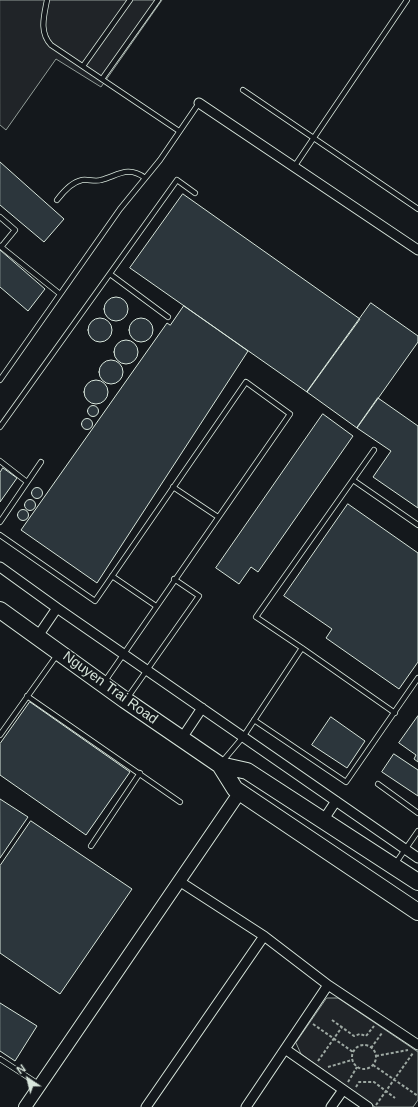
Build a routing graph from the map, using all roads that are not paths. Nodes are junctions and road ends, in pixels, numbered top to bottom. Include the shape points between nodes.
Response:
1 (46, 0) edge
2 (130, 0) edge
3 (158, 0) edge
4 (407, 0) edge
5 (83, 66) junction
6 (102, 79) junction
7 (243, 90) dead end
8 (199, 103) joint
9 (179, 131) junction
10 (314, 138) junction
11 (294, 167) junction
12 (145, 178) junction
13 (195, 193) dead end
14 (57, 200) dead end
15 (418, 209) edge
16 (0, 217) edge
17 (1, 246) edge
18 (418, 250) edge
19 (110, 274) junction
20 (60, 294) junction
21 (168, 317) dead end
22 (0, 380) edge
23 (0, 428) edge
24 (374, 450) dead end
25 (0, 462) edge
26 (41, 462) dead end
27 (353, 480) junction
28 (27, 482) junction
29 (173, 487) junction
30 (218, 517) junction
31 (0, 522) edge
32 (418, 526) edge
33 (0, 535) edge
34 (0, 567) edge
35 (112, 576) junction
36 (174, 579) junction
37 (156, 606) junction
38 (57, 608) junction
39 (0, 610) edge
40 (38, 636) junction
41 (302, 648) junction
42 (59, 652) junction
43 (123, 653) junction
44 (147, 670) junction
45 (418, 678) edge
46 (103, 684) junction
47 (27, 696) junction
48 (126, 700) junction
49 (202, 708) junction
50 (395, 713) junction
51 (254, 720) junction
52 (0, 735) edge
53 (243, 737) junction
54 (182, 738) junction
55 (220, 765) junction
56 (140, 774) junction
57 (378, 784) dead end
58 (240, 792) junction
59 (336, 801) junction
60 (180, 802) dead end
61 (418, 813) edge
62 (324, 819) junction
63 (418, 831) edge
64 (91, 846) dead end
65 (406, 849) junction
66 (418, 858) edge
67 (394, 865) junction
68 (179, 882) junction
69 (418, 882) edge
70 (418, 912) edge
71 (264, 936) junction
72 (328, 985) junction
73 (285, 1049) junction
74 (416, 1049) edge
75 (0, 1059) edge
76 (40, 1085) junction
77 (344, 1088) junction
78 (372, 1106) edge
79 (25, 1107) edge
80 (146, 1107) edge
81 (246, 1107) edge
82 (331, 1107) edge

1 - 5 lane via 42,26 48,42
2 - 5 lane
3 - 6 lane
4 - 10 lane
5 - 6 lane
6 - 9 lane
7 - 10 lane
8 - 9 lane
8 - 11 street
9 - 12 lane
10 - 11 lane
10 - 15 lane
11 - 18 street
12 - 14 lane via 125,172 99,181 81,180 66,189
12 - 20 lane
13 - 19 lane via 177,180
16 - 17 lane via 15,230
17 - 20 lane
19 - 21 lane
19 - 23 lane
20 - 22 lane
24 - 27 lane
25 - 28 lane
26 - 28 lane
27 - 32 lane
27 - 41 lane via 256,617
28 - 31 lane
29 - 30 lane
29 - 30 lane via 246,382 290,414
29 - 35 lane
30 - 36 lane
33 - 35 lane via 95,601
34 - 38 street
35 - 37 lane
36 - 37 lane
36 - 44 lane via 198,596
37 - 43 lane
38 - 40 street
38 - 43 street
39 - 40 highway, Nguyen Trai Road
40 - 42 highway, Nguyen Trai Road
41 - 50 lane
41 - 51 lane
42 - 46 highway, Nguyen Trai Road
42 - 47 lane
43 - 44 street
43 - 46 lane
44 - 48 lane
44 - 49 street
45 - 50 lane
46 - 48 highway, Nguyen Trai Road
47 - 52 lane
47 - 56 lane
48 - 54 highway, Nguyen Trai Road
49 - 53 street
49 - 54 street
50 - 51 lane via 346,782
51 - 53 lane
53 - 55 lane
53 - 59 street
54 - 55 highway, Nguyen Trai Road
55 - 58 highway, Nguyen Trai Road via 235,789
55 - 62 highway, Nguyen Trai Road via 247,771
56 - 60 lane
56 - 64 lane
57 - 61 lane
58 - 68 street
58 - 70 highway, Nguyen Trai Road
59 - 62 street
59 - 65 street
62 - 67 highway, Nguyen Trai Road
63 - 65 lane
65 - 66 street
65 - 67 lane
67 - 69 highway, Nguyen Trai Road
68 - 71 street
68 - 76 street
71 - 72 street
71 - 80 street
72 - 73 street
72 - 74 street
73 - 77 street
73 - 81 street
75 - 76 lane
76 - 79 street
77 - 78 street
77 - 82 street

